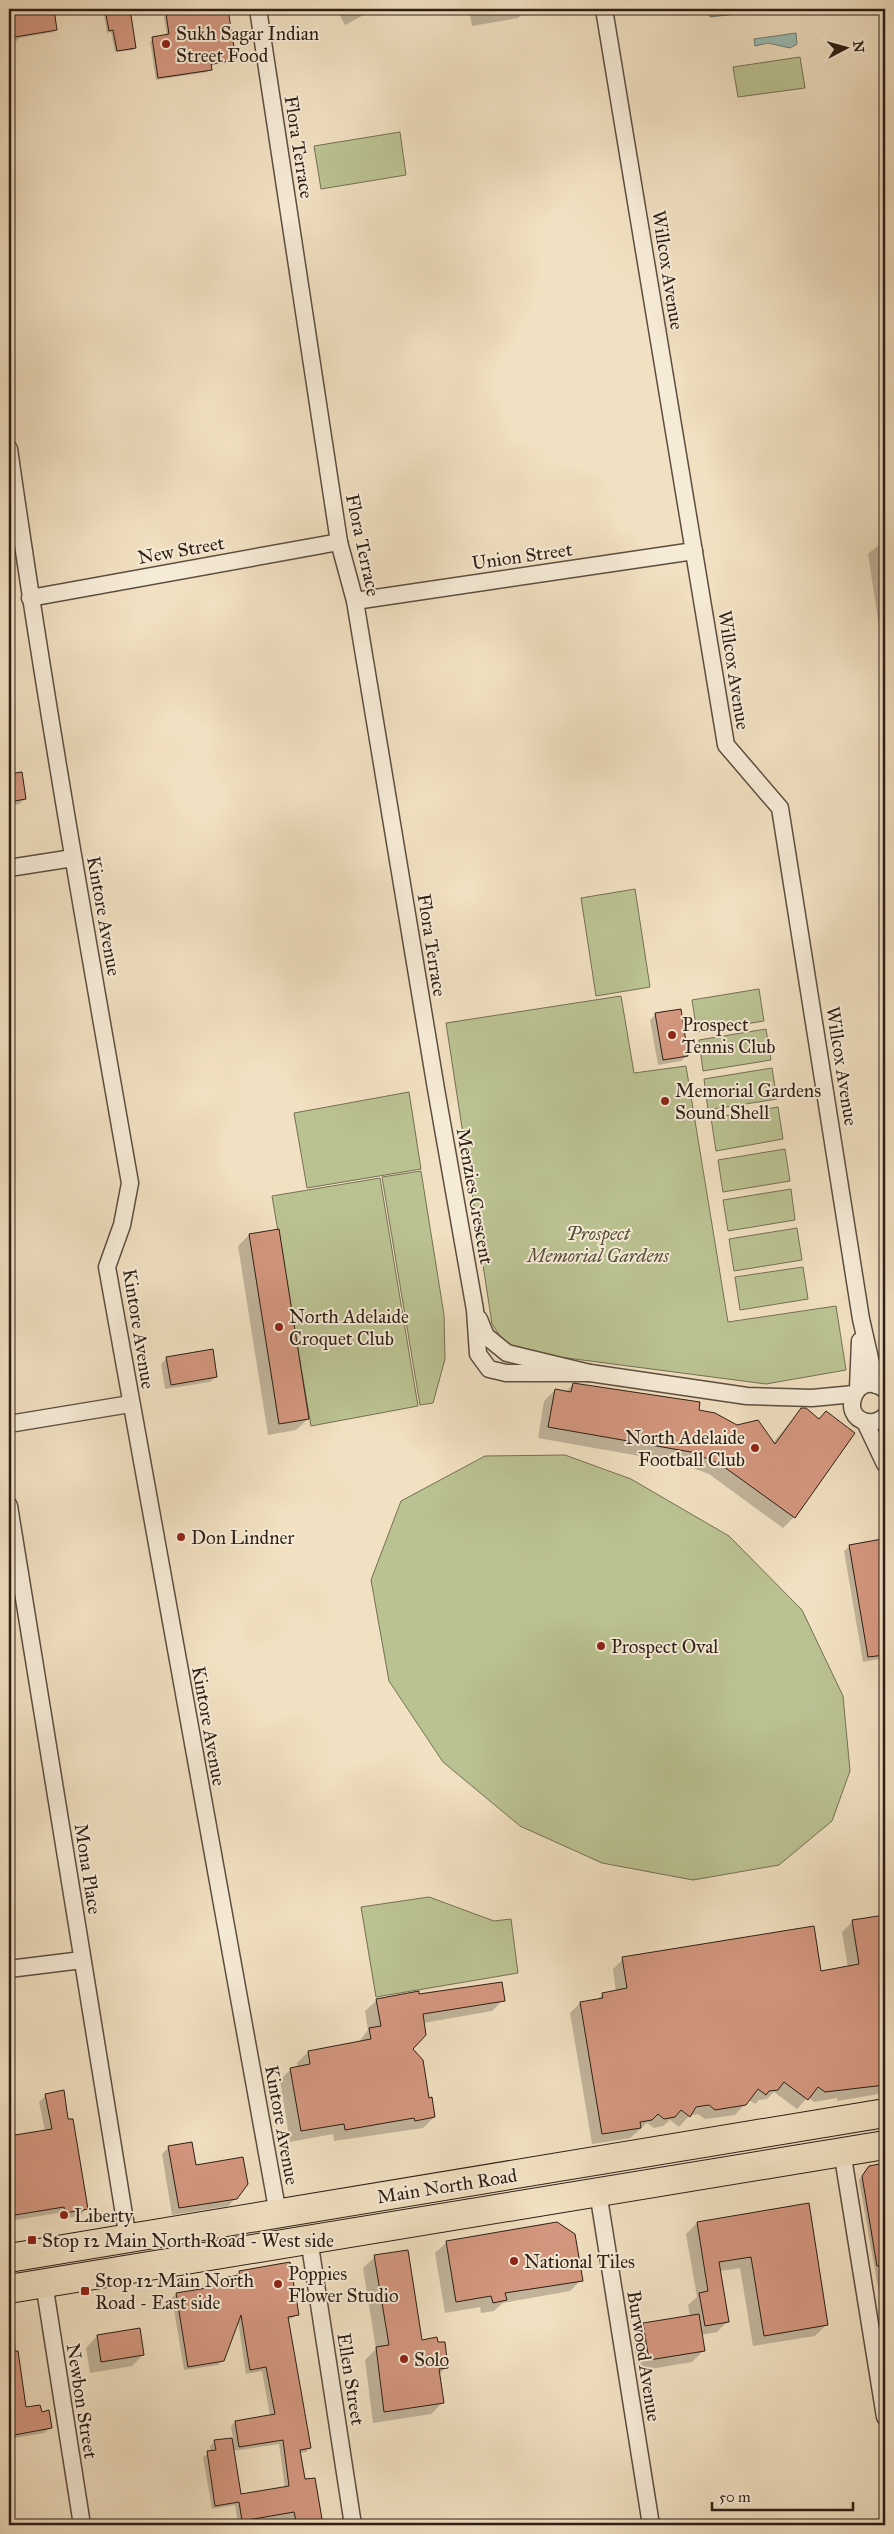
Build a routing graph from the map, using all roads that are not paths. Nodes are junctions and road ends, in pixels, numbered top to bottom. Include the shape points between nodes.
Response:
1 (258, 9) edge
2 (604, 9) edge
3 (9, 449) edge
4 (339, 542) junction
5 (694, 551) junction
6 (30, 598) junction
7 (355, 601) junction
8 (73, 858) junction
9 (9, 868) edge
10 (436, 1089) joint
11 (475, 1310) junction
12 (861, 1319) junction
13 (590, 1373) junction
14 (881, 1388) edge
15 (856, 1391) junction
16 (812, 1398) junction
17 (130, 1404) junction
18 (884, 1417) edge
19 (860, 1418) junction
20 (9, 1424) edge
21 (885, 1451) edge
22 (885, 1464) edge
23 (9, 1506) edge
24 (82, 1960) junction
25 (9, 1970) edge
26 (885, 2113) edge
27 (885, 2145) edge
28 (842, 2152) junction
29 (593, 2162) junction
30 (598, 2192) junction
31 (278, 2214) junction
32 (128, 2239) junction
33 (309, 2239) junction
34 (39, 2253) junction
35 (9, 2258) edge
36 (44, 2283) junction
37 (9, 2289) edge
38 (885, 2417) edge
39 (82, 2525) edge
40 (353, 2525) edge
41 (651, 2525) edge

1 - 4 street, Flora Terrace
2 - 5 street, Willcox Avenue
3 - 6 street, Kintore Avenue
4 - 6 street, New Street
4 - 7 street, Flora Terrace
5 - 7 street, Union Street
5 - 12 street, Willcox Avenue via 726,744 780,808
6 - 8 street, Kintore Avenue
7 - 10 street, Flora Terrace
8 - 9 street
8 - 17 street, Kintore Avenue via 130,1183 122,1225 107,1267
10 - 11 street, Menzies Crescent
11 - 13 street, Menzies Crescent via 486,1336 507,1353
11 - 13 street, Menzies Crescent via 478,1354 489,1369 506,1373
12 - 14 street, Willcox Avenue
12 - 15 street, Willcox Avenue
13 - 16 street, Menzies Crescent via 747,1396
14 - 15 street, Menzies Crescent via 864,1385
15 - 16 street, Menzies Crescent
15 - 19 street, Willcox Avenue via 852,1407
16 - 19 street, Menzies Crescent
17 - 20 street
17 - 31 street, Kintore Avenue
18 - 19 street via 876,1422
18 - 21 street
19 - 22 street
23 - 24 street, Mona Place
24 - 25 street
24 - 32 street, Mona Place
26 - 29 highway, Main North Road
27 - 28 highway, Main North Road
28 - 30 highway, Main North Road
28 - 38 street
29 - 30 highway
29 - 31 highway, Main North Road
30 - 33 highway, Main North Road
30 - 41 street, Burwood Avenue
31 - 32 highway, Main North Road
32 - 34 highway, Main North Road
33 - 36 highway, Main North Road
33 - 40 street, Ellen Street
34 - 35 highway, Main North Road
34 - 36 highway
36 - 37 highway, Main North Road
36 - 39 street, Newbon Street

